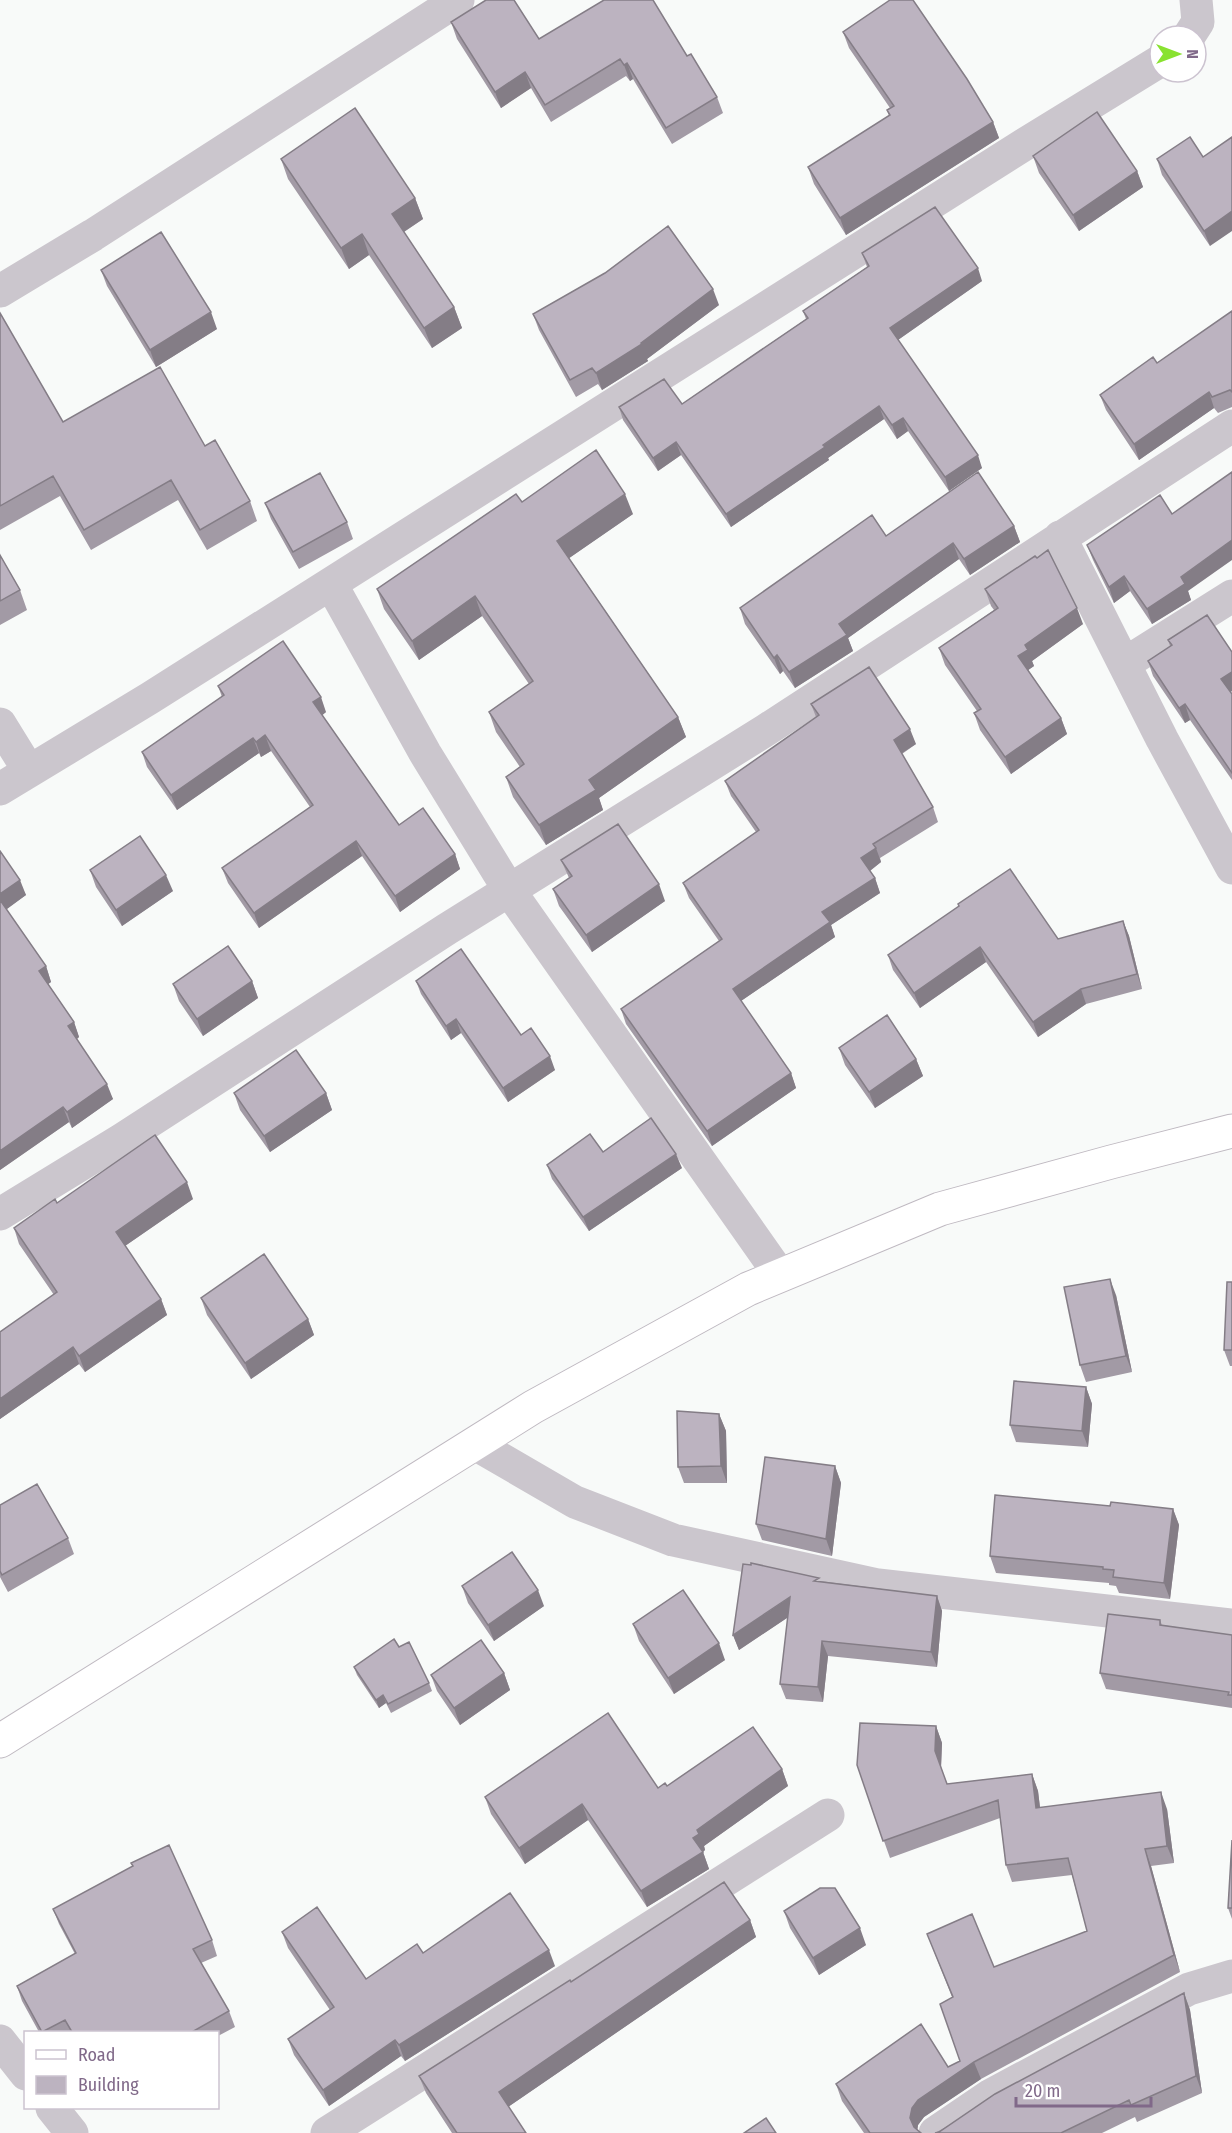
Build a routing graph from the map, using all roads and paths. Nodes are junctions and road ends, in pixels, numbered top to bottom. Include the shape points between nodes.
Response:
1 (458, 0) edge
2 (1196, 0) edge
3 (1197, 24) edge
4 (1148, 68) edge
5 (0, 291) edge
6 (1232, 426) edge
7 (1060, 537) junction
8 (331, 584) junction
9 (1232, 596) edge
10 (1124, 664) junction
11 (0, 724) edge
12 (29, 771) junction
13 (0, 789) edge
14 (1232, 868) edge
15 (509, 890) junction
16 (1232, 1131) edge
17 (0, 1214) edge
18 (780, 1275) junction
19 (475, 1444) junction
20 (1232, 1624) edge
21 (0, 1741) edge
22 (828, 1815) dead end
23 (1232, 1976) edge
24 (0, 2041) edge
25 (24, 2071) edge
26 (53, 2109) edge
27 (72, 2133) edge
28 (327, 2133) edge
29 (935, 2133) edge

1 - 5 street
2 - 3 street
4 - 8 street
6 - 7 street
7 - 10 street
7 - 15 street via 766,730
8 - 12 street
8 - 15 street via 425,753
9 - 10 street
10 - 14 street
11 - 12 street
12 - 13 street
15 - 17 street
15 - 18 street
16 - 18 main road via 940,1209
18 - 19 main road via 533,1407
19 - 20 street via 575,1502 673,1540 878,1585
19 - 21 main road
22 - 28 street
23 - 29 street via 1169,1999 991,2096
24 - 25 street
26 - 27 street

